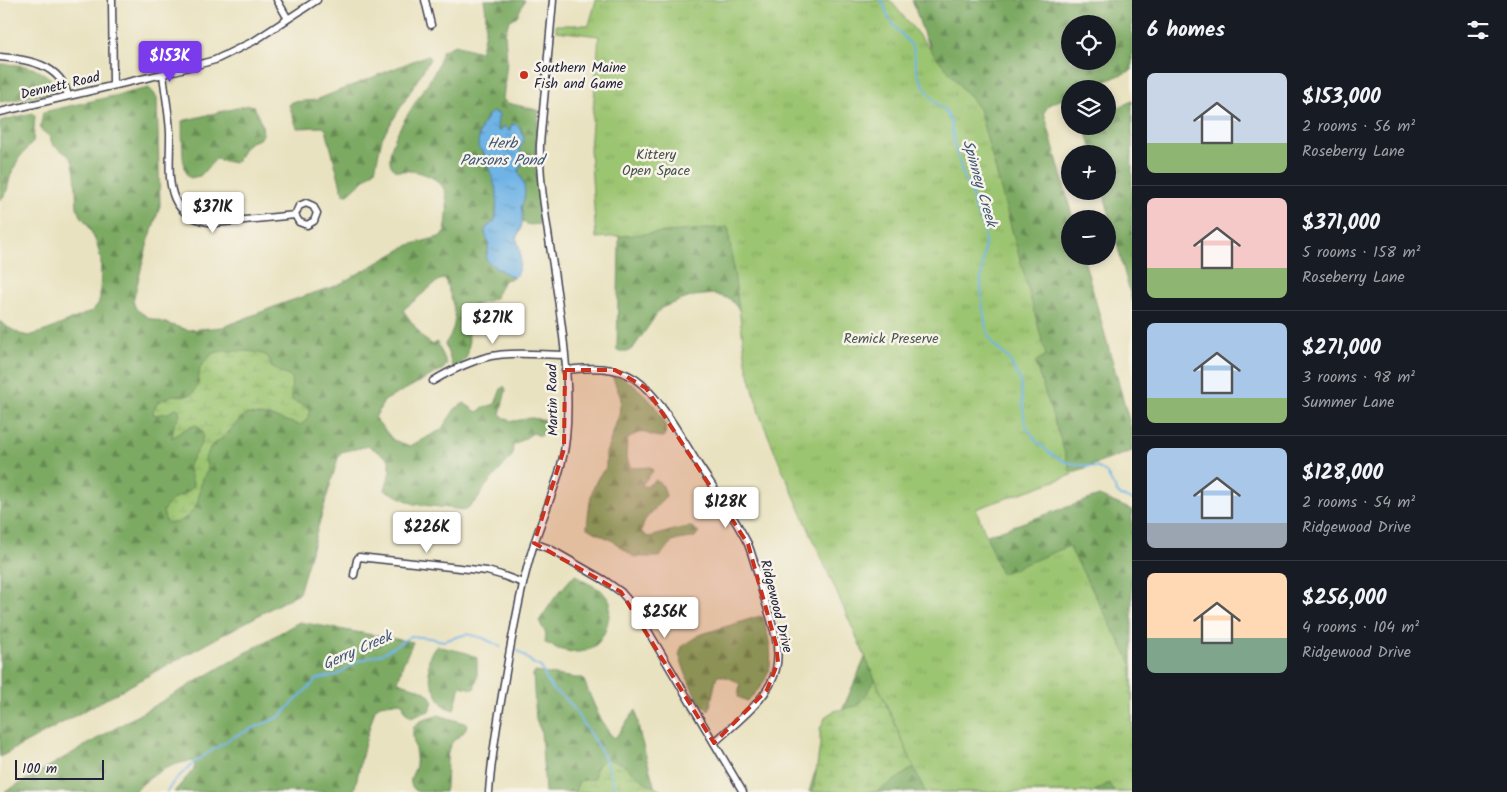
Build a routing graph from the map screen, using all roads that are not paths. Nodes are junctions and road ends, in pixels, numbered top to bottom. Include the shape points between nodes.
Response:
1 (112, 0) edge
2 (277, 0) edge
3 (317, 0) edge
4 (425, 0) edge
5 (553, 0) edge
6 (288, 19) junction
7 (431, 25) dead end
8 (0, 57) edge
9 (163, 74) junction
10 (113, 85) junction
11 (68, 96) junction
12 (0, 112) edge
13 (295, 215) dead end
14 (564, 356) junction
15 (565, 370) junction
16 (433, 381) dead end
17 (534, 543) junction
18 (354, 575) dead end
19 (523, 583) junction
20 (714, 743) junction
21 (489, 792) edge
22 (743, 792) edge

1 - 10 street
2 - 6 street
3 - 6 street, Dennett Road
4 - 7 street
5 - 14 street, Martin Road via 540,166
6 - 9 street, Dennett Road via 221,57
8 - 11 street via 28,60 45,66 63,84
9 - 10 street, Dennett Road
9 - 13 street via 170,133 170,182 182,210 203,221 215,223
10 - 11 street, Dennett Road
11 - 12 street, Dennett Road
14 - 15 street, Martin Road
14 - 16 street via 487,357
15 - 17 street, Martin Road via 564,449
15 - 20 street, Ridgewood Drive via 615,370 627,374 646,388 748,544 778,662 772,682 762,696
17 - 19 street, Martin Road
17 - 20 street via 550,549 622,592
18 - 19 street via 359,557 488,572
19 - 21 street, Martin Road via 496,727
20 - 22 street

